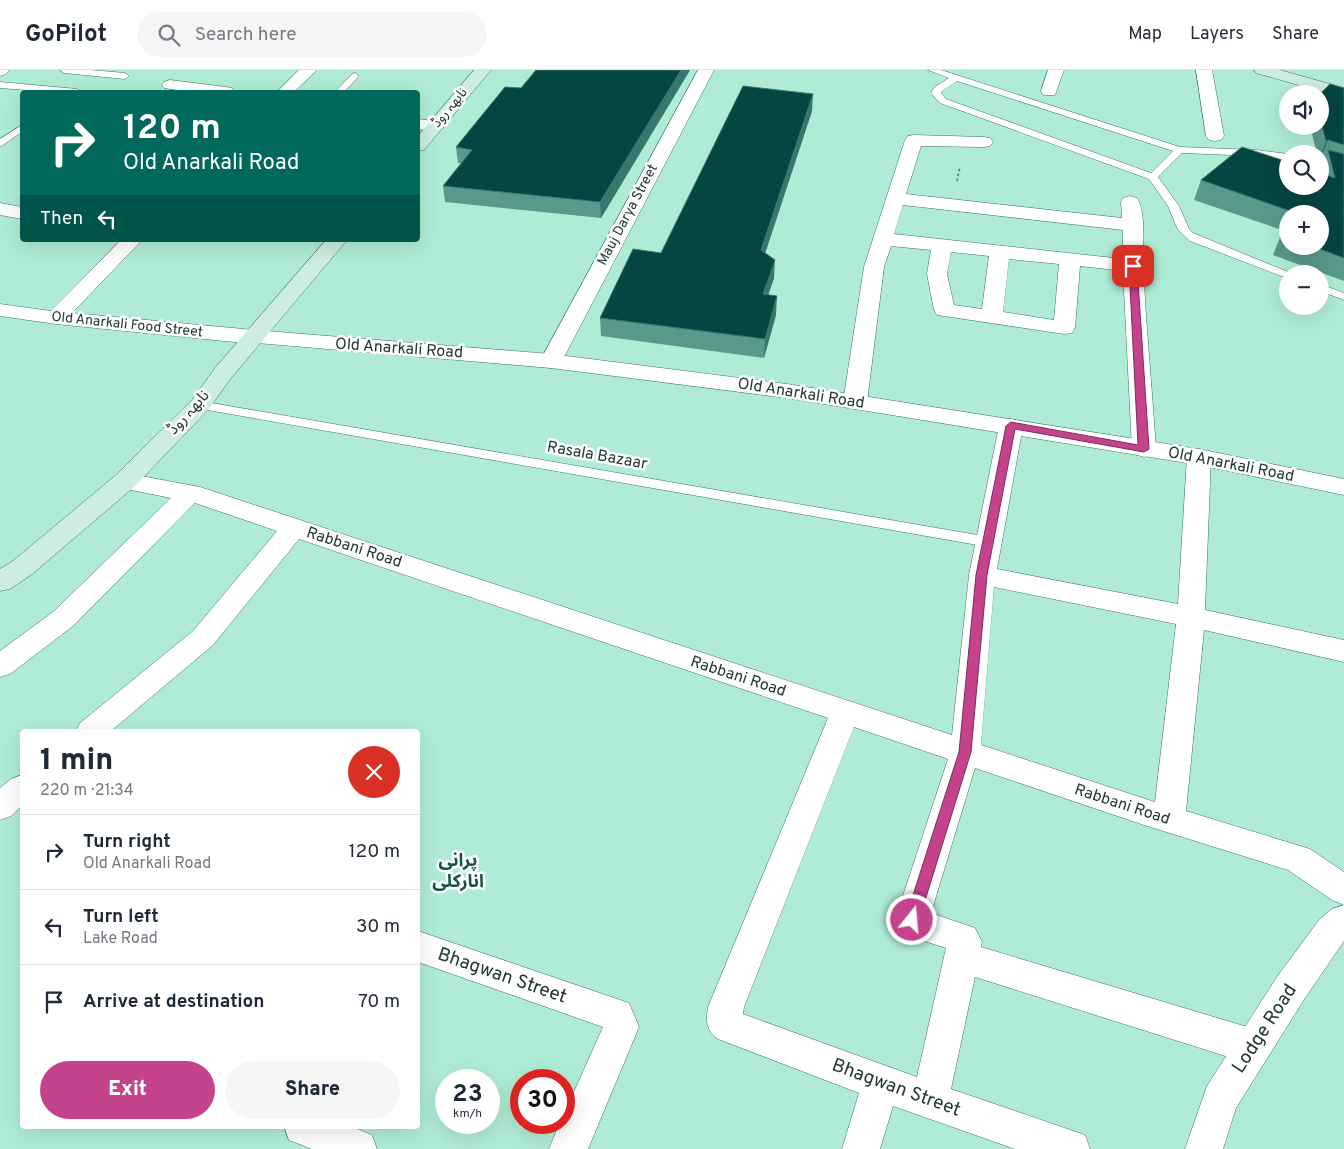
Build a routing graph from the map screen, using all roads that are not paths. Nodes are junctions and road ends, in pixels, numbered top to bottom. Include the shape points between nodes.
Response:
1 (64, 70) edge
2 (188, 70) edge
3 (309, 70) edge
4 (482, 70) edge
5 (706, 70) edge
6 (932, 70) edge
7 (1056, 70) edge
8 (1204, 70) edge
9 (1262, 70) edge
10 (125, 76) dead end
11 (355, 76) dead end
12 (956, 78) junction
13 (0, 86) edge
14 (166, 89) edge
15 (51, 90) edge
16 (186, 90) edge
17 (288, 90) edge
18 (341, 90) edge
19 (1049, 91) dead end
20 (1344, 93) edge
21 (426, 125) edge
22 (0, 133) edge
23 (18, 135) edge
24 (1215, 136) dead end
25 (420, 141) edge
26 (984, 142) dead end
27 (0, 144) edge
28 (1179, 150) junction
29 (1279, 156) edge
30 (1329, 167) edge
31 (1344, 171) edge
32 (1153, 177) junction
33 (895, 198) junction
34 (1130, 202) dead end
35 (0, 210) edge
36 (20, 213) edge
37 (1133, 225) junction
38 (883, 239) junction
39 (130, 242) edge
40 (335, 242) edge
41 (942, 245) junction
42 (1000, 252) junction
43 (1070, 259) junction
44 (1133, 266) junction
45 (1279, 272) edge
46 (1329, 291) edge
47 (1344, 296) edge
48 (0, 310) edge
49 (992, 317) junction
50 (56, 318) junction
51 (254, 337) junction
52 (551, 360) junction
53 (855, 402) junction
54 (200, 405) junction
55 (1011, 426) junction
56 (1144, 449) junction
57 (1199, 457) junction
58 (125, 481) junction
59 (1344, 487) edge
60 (191, 493) junction
61 (294, 528) junction
62 (989, 542) junction
63 (11, 575) edge
64 (982, 575) junction
65 (0, 597) edge
66 (1191, 617) junction
67 (1344, 651) edge
68 (0, 666) edge
69 (845, 712) junction
70 (93, 729) edge
71 (965, 752) junction
72 (1169, 820) junction
73 (1344, 890) edge
74 (1344, 920) edge
75 (420, 948) edge
76 (961, 957) junction
77 (1254, 1047) junction
78 (880, 1082) junction
79 (930, 1101) junction
80 (310, 1129) edge
81 (358, 1149) edge
82 (568, 1149) edge
83 (861, 1149) edge
84 (1071, 1149) edge
85 (1204, 1149) edge

1 - 10 lane
2 - 14 street
3 - 17 street
4 - 21 main road, نابھہ روڈ
5 - 52 street, Mauj Darya Street
6 - 12 lane
7 - 19 street
8 - 24 street
9 - 20 main road
11 - 18 lane
12 - 28 lane
12 - 32 lane via 938,89 936,93 943,101
13 - 15 lane
14 - 16 street
21 - 25 main road, نابھہ روڈ
22 - 23 lane
23 - 27 lane
26 - 33 street via 914,140
28 - 29 lane
28 - 32 lane
30 - 31 lane
32 - 45 lane via 1177,212 1185,234
33 - 37 street
33 - 38 street
34 - 37 street
35 - 36 street
37 - 44 street
38 - 41 street
38 - 53 street via 874,267
39 - 50 street
40 - 51 main road, نابھہ روڈ
41 - 42 street
41 - 49 street via 937,274 945,310
42 - 43 street
42 - 49 street
43 - 44 street
43 - 49 street via 1064,328
44 - 56 street
46 - 47 lane
48 - 50 street, Old Anarkali Food Street
50 - 51 street, Old Anarkali Food Street
51 - 52 street, Old Anarkali Road
51 - 54 main road, نابھہ روڈ
52 - 53 street, Old Anarkali Road
53 - 55 street, Old Anarkali Road
54 - 58 main road, نابھہ روڈ
54 - 62 lane, Rasala Bazaar
55 - 56 street, Old Anarkali Road
55 - 62 street
56 - 57 street, Old Anarkali Road
57 - 59 street, Old Anarkali Road
57 - 66 street
58 - 60 street, Rabbani Road
58 - 63 main road, نابھہ روڈ
60 - 61 street, Rabbani Road
60 - 68 street via 63,620
61 - 69 street, Rabbani Road
61 - 70 street via 203,638
62 - 64 street
63 - 65 main road, نابھہ روڈ
64 - 66 street
64 - 71 street
66 - 67 street
66 - 72 street
69 - 71 street, Rabbani Road
69 - 78 street, Bhagwan Street via 726,1007 724,1022
71 - 72 street, Rabbani Road
71 - 76 street via 912,920 963,939
72 - 73 street, Rabbani Road via 1298,859
74 - 77 street, Lodge Road via 1331,931
75 - 82 street, Bhagwan Street via 616,1015 621,1028
76 - 77 street
76 - 79 street
77 - 85 street, Lodge Road via 1220,1099
78 - 79 street, Bhagwan Street
78 - 83 street
79 - 84 street, Bhagwan Street
80 - 81 street

